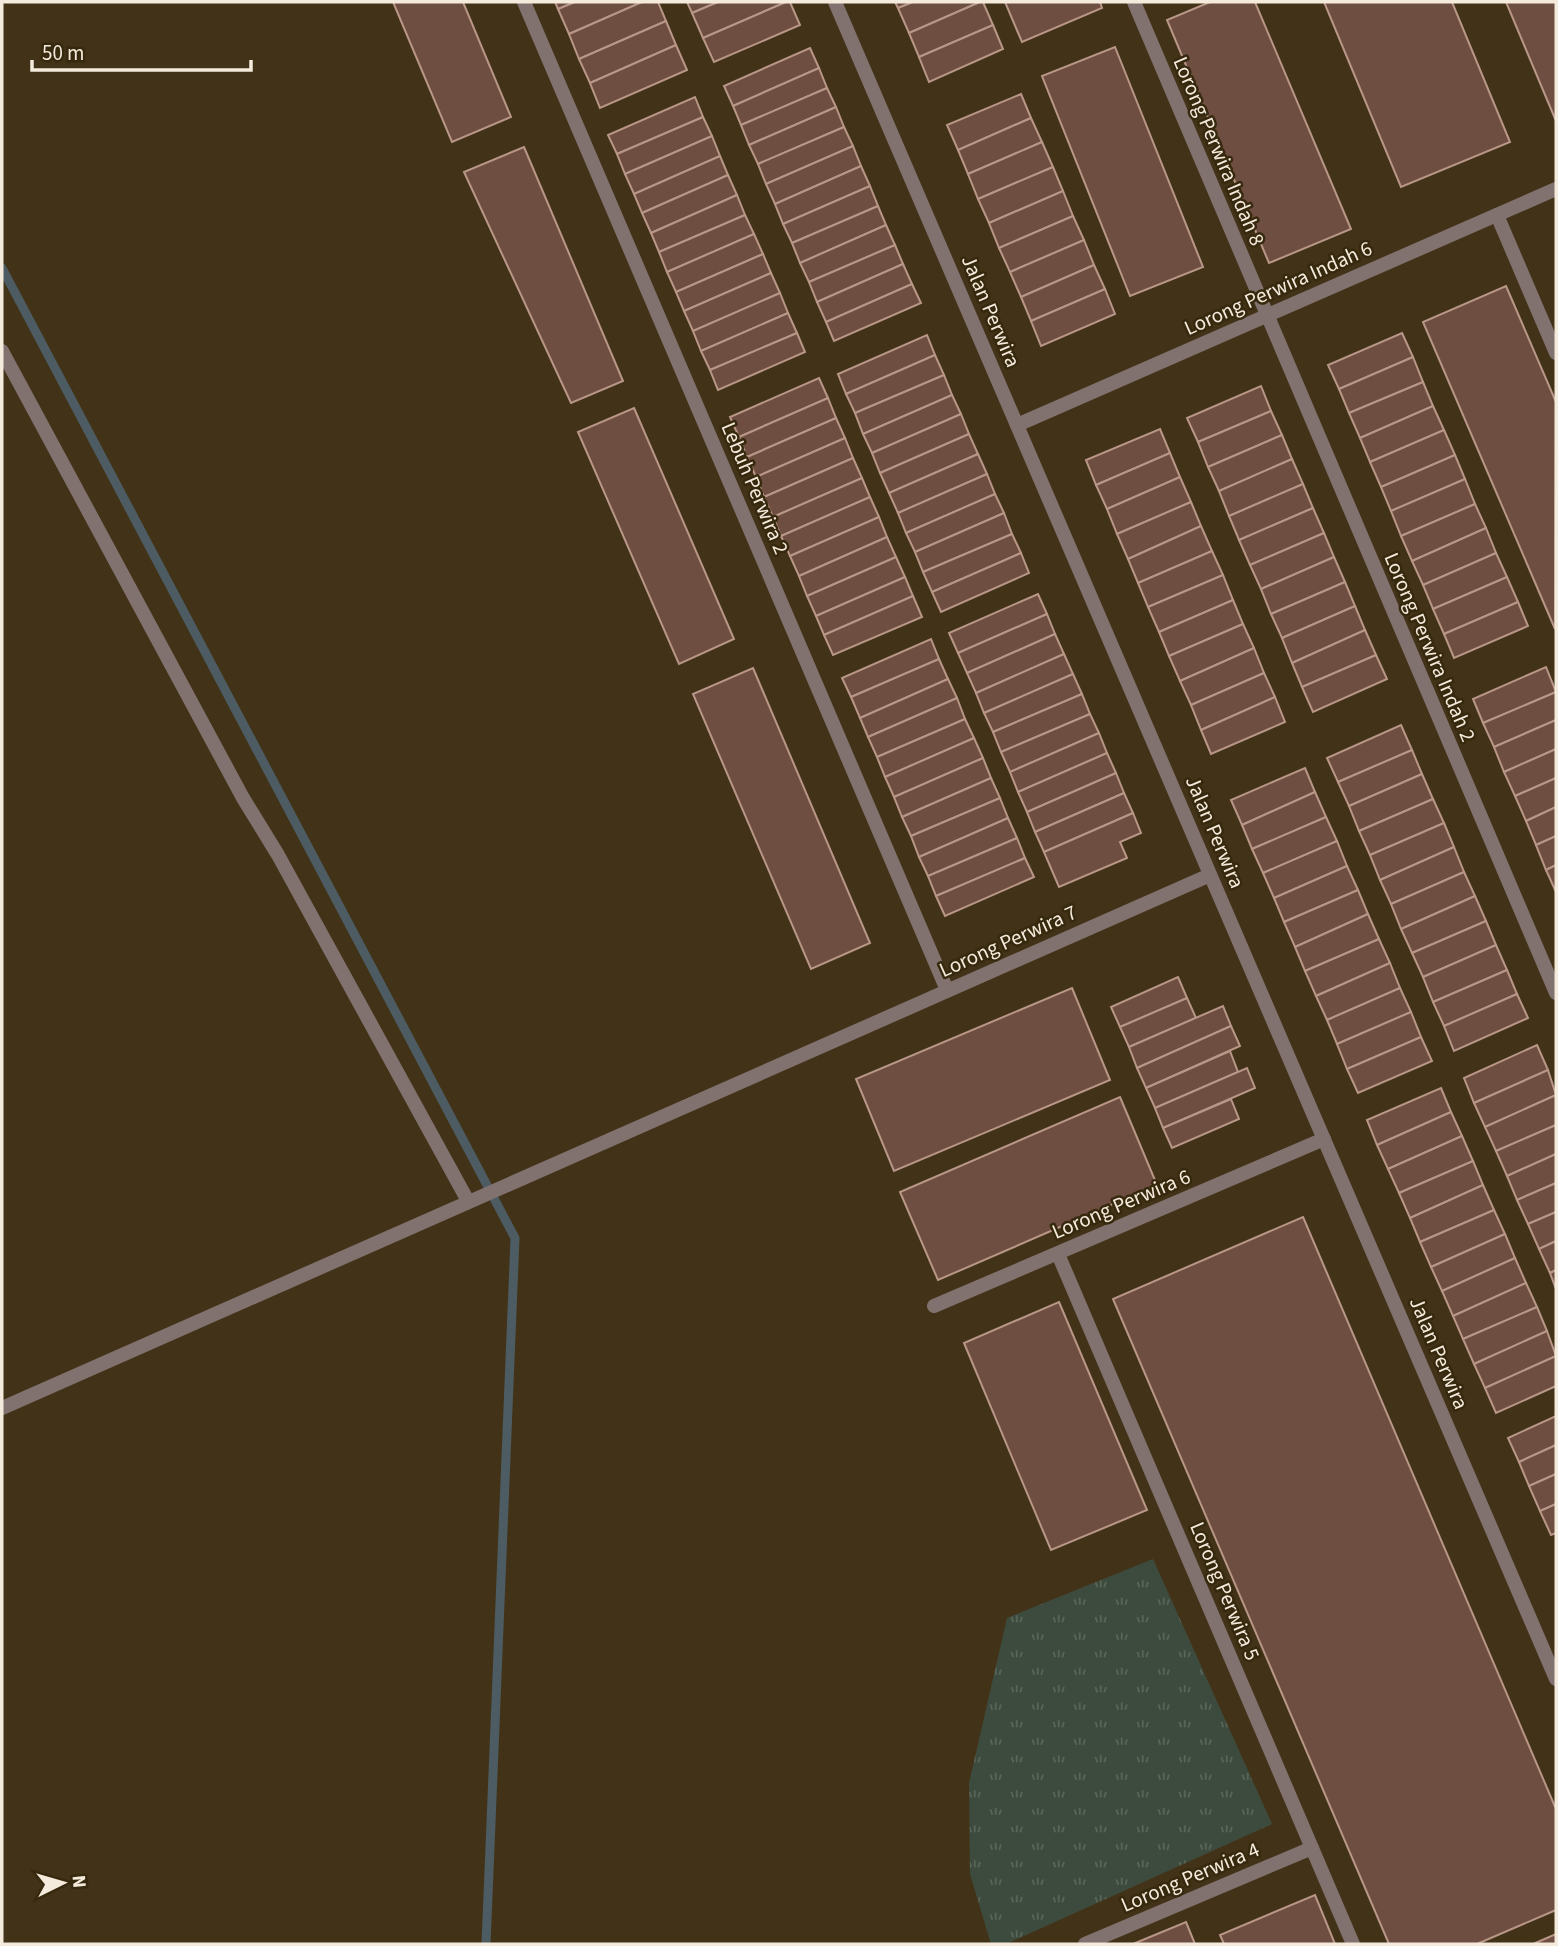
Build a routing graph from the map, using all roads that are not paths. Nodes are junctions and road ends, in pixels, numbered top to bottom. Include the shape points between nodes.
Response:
1 (524, 2) edge
2 (835, 2) edge
3 (1134, 2) edge
4 (1556, 189) edge
5 (1497, 215) junction
6 (1266, 317) junction
7 (2, 351) edge
8 (1556, 353) edge
9 (1017, 425) junction
10 (1210, 875) junction
11 (947, 990) junction
12 (1556, 993) edge
13 (1324, 1139) junction
14 (472, 1200) junction
15 (1058, 1254) junction
16 (934, 1306) dead end
17 (2, 1409) edge
18 (1556, 1679) edge
19 (1312, 1847) junction
20 (1085, 1944) edge
21 (1353, 1944) edge

1 - 11 street, Lebuh Perwira 2
2 - 9 street, Jalan Perwira
3 - 6 street, Lorong Perwira Indah 8
4 - 5 street, Lorong Perwira Indah 6
5 - 6 street, Lorong Perwira Indah 6
5 - 8 street
6 - 9 street, Lorong Perwira Indah 6
6 - 12 street, Lorong Perwira Indah 2
7 - 14 street via 243,798
9 - 10 street, Jalan Perwira
10 - 11 street, Lorong Perwira 7
10 - 13 street, Jalan Perwira
11 - 14 street, Lorong Perwira 7
13 - 15 street, Lorong Perwira 6
13 - 18 street, Jalan Perwira
14 - 17 street, Lorong Perwira 7
15 - 16 street, Lorong Perwira 6
15 - 19 street, Lorong Perwira 5
19 - 20 street, Lorong Perwira 4
19 - 21 street, Lorong Perwira 5

